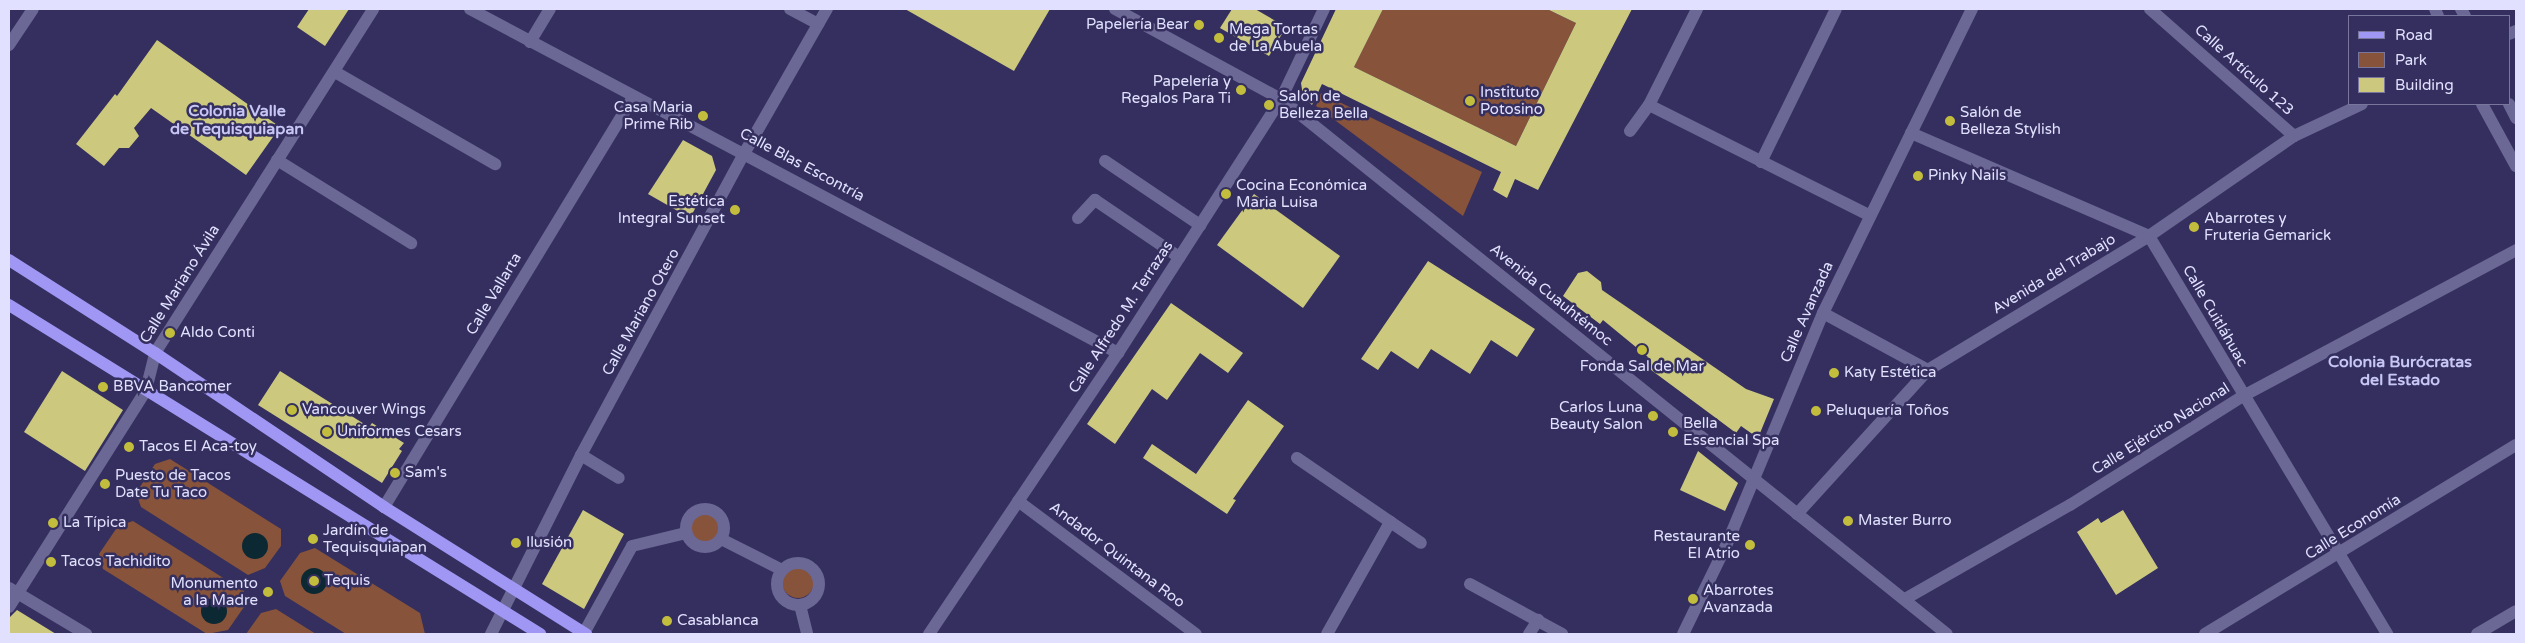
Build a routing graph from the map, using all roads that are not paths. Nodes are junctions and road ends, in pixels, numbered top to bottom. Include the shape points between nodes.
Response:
1 (33, 9) edge
2 (373, 9) edge
3 (470, 9) edge
4 (550, 9) edge
5 (790, 9) edge
6 (827, 9) edge
7 (1115, 9) edge
8 (1324, 9) edge
9 (1697, 9) edge
10 (1836, 9) edge
11 (1972, 9) edge
12 (2150, 9) edge
13 (818, 24) junction
14 (530, 42) junction
15 (9, 45) edge
16 (335, 72) junction
17 (633, 97) junction
18 (1281, 99) junction
19 (1649, 105) junction
20 (2360, 105) edge
21 (2483, 105) edge
22 (2510, 105) edge
23 (2516, 118) edge
24 (1630, 131) dead end
25 (1911, 133) junction
26 (2294, 136) junction
27 (745, 152) junction
28 (277, 160) junction
29 (1105, 161) dead end
30 (1762, 162) junction
31 (495, 164) dead end
32 (2516, 166) edge
33 (1870, 215) junction
34 (1078, 218) dead end
35 (1200, 225) junction
36 (2149, 236) junction
37 (411, 243) dead end
38 (2516, 250) edge
39 (1179, 258) junction
40 (9, 260) edge
41 (9, 305) edge
42 (1823, 312) junction
43 (155, 353) junction
44 (1118, 353) junction
45 (1928, 370) junction
46 (146, 390) junction
47 (2243, 396) junction
48 (2516, 444) edge
49 (581, 455) junction
50 (1297, 458) dead end
51 (619, 478) dead end
52 (1754, 478) junction
53 (1018, 501) junction
54 (384, 507) junction
55 (1797, 514) junction
56 (1390, 522) junction
57 (686, 533) junction
58 (722, 538) junction
59 (1422, 543) dead end
60 (2339, 555) junction
61 (782, 570) junction
62 (1470, 584) dead end
63 (512, 588) junction
64 (13, 591) edge
65 (1905, 599) junction
66 (800, 605) junction
67 (9, 606) edge
68 (2516, 610) edge
69 (503, 611) junction
70 (1538, 620) junction
71 (1941, 632) edge
72 (585, 633) edge
73 (86, 634) edge
74 (491, 634) edge
75 (540, 634) edge
76 (807, 634) edge
77 (929, 634) edge
78 (1196, 634) edge
79 (1327, 634) edge
80 (1528, 634) edge
81 (1562, 634) edge
82 (1683, 634) edge
83 (2205, 634) edge
84 (2387, 634) edge
85 (2477, 634) edge

1 - 15 street
2 - 16 street, Calle Mariano Ávila
3 - 14 street, Calle Blas Escontría
4 - 14 street
5 - 13 street
6 - 13 street, Calle Mariano Otero
7 - 18 street, Avenida Cuauhtémoc
8 - 18 street, Calle Alfredo M. Terrazas
9 - 19 street
10 - 30 street
11 - 25 street, Calle Avanzada
12 - 26 street, Calle Artículo 123
13 - 27 street, Calle Mariano Otero
14 - 17 street, Calle Blas Escontría
16 - 28 street, Calle Mariano Ávila
16 - 31 street
17 - 27 street, Calle Blas Escontría
17 - 54 street, Calle Vallarta
18 - 35 street, Calle Alfredo M. Terrazas
18 - 52 street, Avenida Cuauhtémoc
19 - 24 street
19 - 30 street
20 - 26 street, Avenida del Trabajo
21 - 32 street
22 - 23 street
25 - 33 street, Calle Avanzada
25 - 36 street
26 - 36 street, Avenida del Trabajo
27 - 44 street, Calle Blas Escontría
27 - 49 street, Calle Mariano Otero
28 - 37 street
28 - 43 street, Calle Mariano Ávila
29 - 35 street
30 - 33 street
33 - 42 street, Calle Avanzada
34 - 39 street via 1095,200
35 - 39 street, Calle Alfredo M. Terrazas
36 - 45 street, Avenida del Trabajo
36 - 47 street, Calle Cuitláhuac
38 - 47 street, Calle Ejército Nacional
39 - 44 street, Calle Alfredo M. Terrazas
40 - 43 main road
41 - 46 main road
42 - 45 street
42 - 52 street, Calle Avanzada
43 - 46 street, Calle Mariano Ávila
43 - 54 main road
44 - 53 street, Calle Alfredo M. Terrazas
45 - 55 street, Avenida del Trabajo
46 - 64 street, Calle Mariano Ávila
46 - 69 main road
47 - 60 street, Calle Cuitláhuac
47 - 65 street, Calle Ejército Nacional via 2070,505
48 - 60 street, Calle Economía
49 - 51 street
49 - 63 street, Calle Mariano Otero
50 - 56 street
52 - 55 street, Avenida Cuauhtémoc
52 - 82 street, Calle Avanzada via 1726,546
53 - 77 street, Calle Alfredo M. Terrazas
53 - 78 street, Andador Quintana Roo
54 - 63 main road
55 - 65 street, Avenida Cuauhtémoc
56 - 59 street
56 - 79 street
57 - 58 street via 693,544 705,548
57 - 58 street via 690,515 708,509 722,520
57 - 72 street via 632,546
58 - 61 street
60 - 83 street, Calle Economía
60 - 84 street, Calle Cuitláhuac
61 - 66 street via 778,590 786,601
61 - 66 street via 801,562 814,568 818,574 817,594
62 - 70 street
63 - 69 street, Calle Mariano Otero
63 - 72 main road
64 - 67 street, Calle Mariano Ávila
64 - 73 street
65 - 71 street, Avenida Cuauhtémoc
66 - 76 street
68 - 85 street
69 - 74 street, Calle Mariano Otero
69 - 75 main road
70 - 80 street
70 - 81 street

